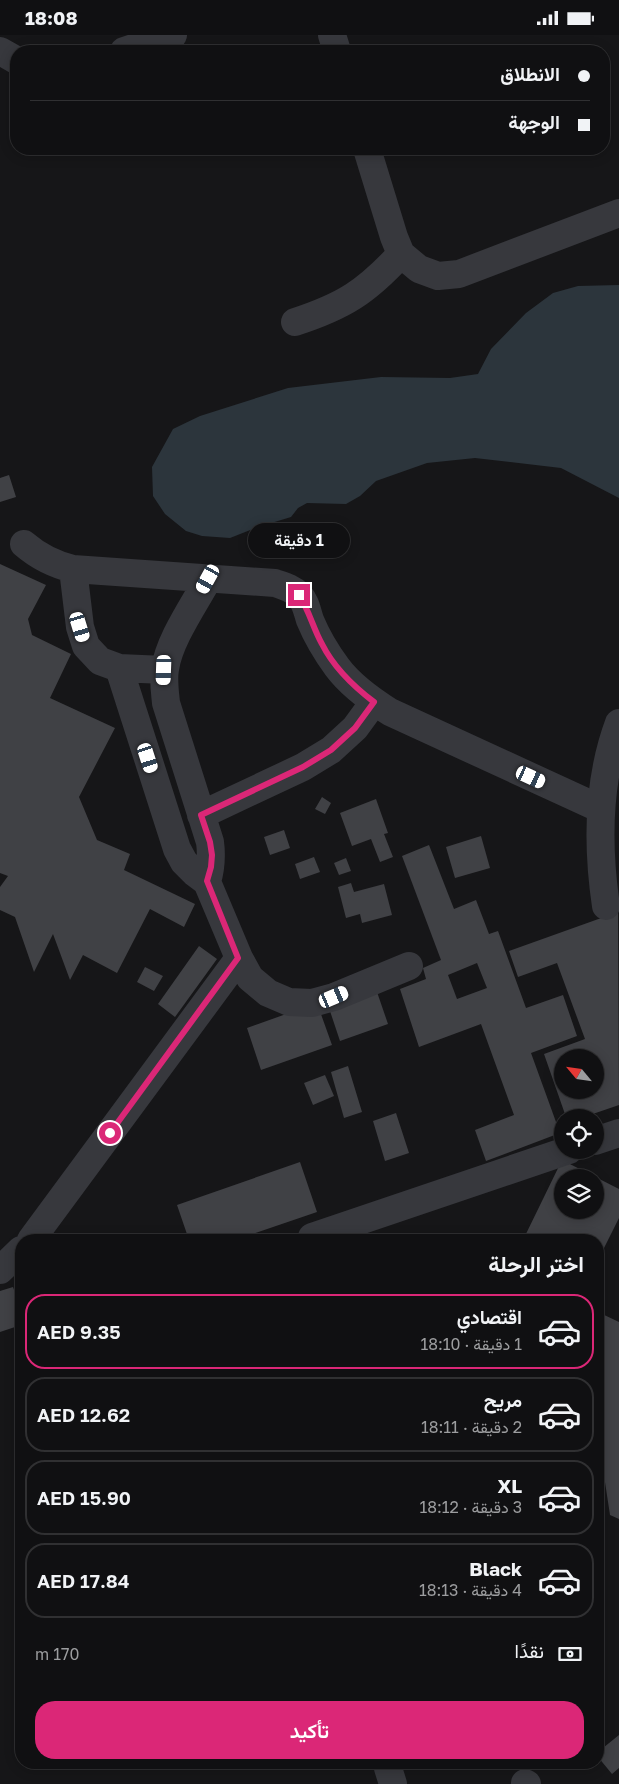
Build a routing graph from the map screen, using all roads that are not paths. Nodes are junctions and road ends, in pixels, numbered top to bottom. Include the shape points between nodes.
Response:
1 (173, 35) edge
2 (142, 45) edge
3 (369, 155) edge
4 (619, 213) edge
5 (402, 254) junction
6 (295, 322) dead end
7 (24, 544) dead end
8 (73, 569) junction
9 (208, 579) junction
10 (119, 668) junction
11 (164, 670) junction
12 (374, 702) junction
13 (619, 723) edge
14 (601, 809) junction
15 (201, 815) junction
16 (207, 881) junction
17 (606, 906) dead end
18 (238, 958) junction
19 (409, 966) dead end
20 (619, 1133) edge
21 (604, 1138) edge
22 (554, 1155) edge
23 (35, 1234) edge
24 (321, 1234) edge
25 (15, 1256) edge
26 (0, 1270) edge

1 - 2 lane
3 - 5 lane
4 - 5 lane via 459,273 438,275 418,269
5 - 6 lane via 380,278 354,297 326,312
7 - 8 lane via 55,565
8 - 9 lane
8 - 10 lane via 80,627 86,646 100,661
9 - 11 lane via 174,641
9 - 12 lane via 275,583 299,595 322,645 355,687
10 - 11 lane
10 - 16 lane via 178,849 184,862
11 - 15 lane via 166,703
12 - 14 lane
12 - 15 lane via 355,728 331,750 303,767
13 - 14 lane via 607,767
14 - 17 lane via 601,873
15 - 16 lane via 212,855
16 - 18 lane
18 - 19 lane via 250,978 268,993 289,1002 312,1003 334,997
18 - 23 lane
20 - 21 lane
22 - 24 lane
25 - 26 lane

